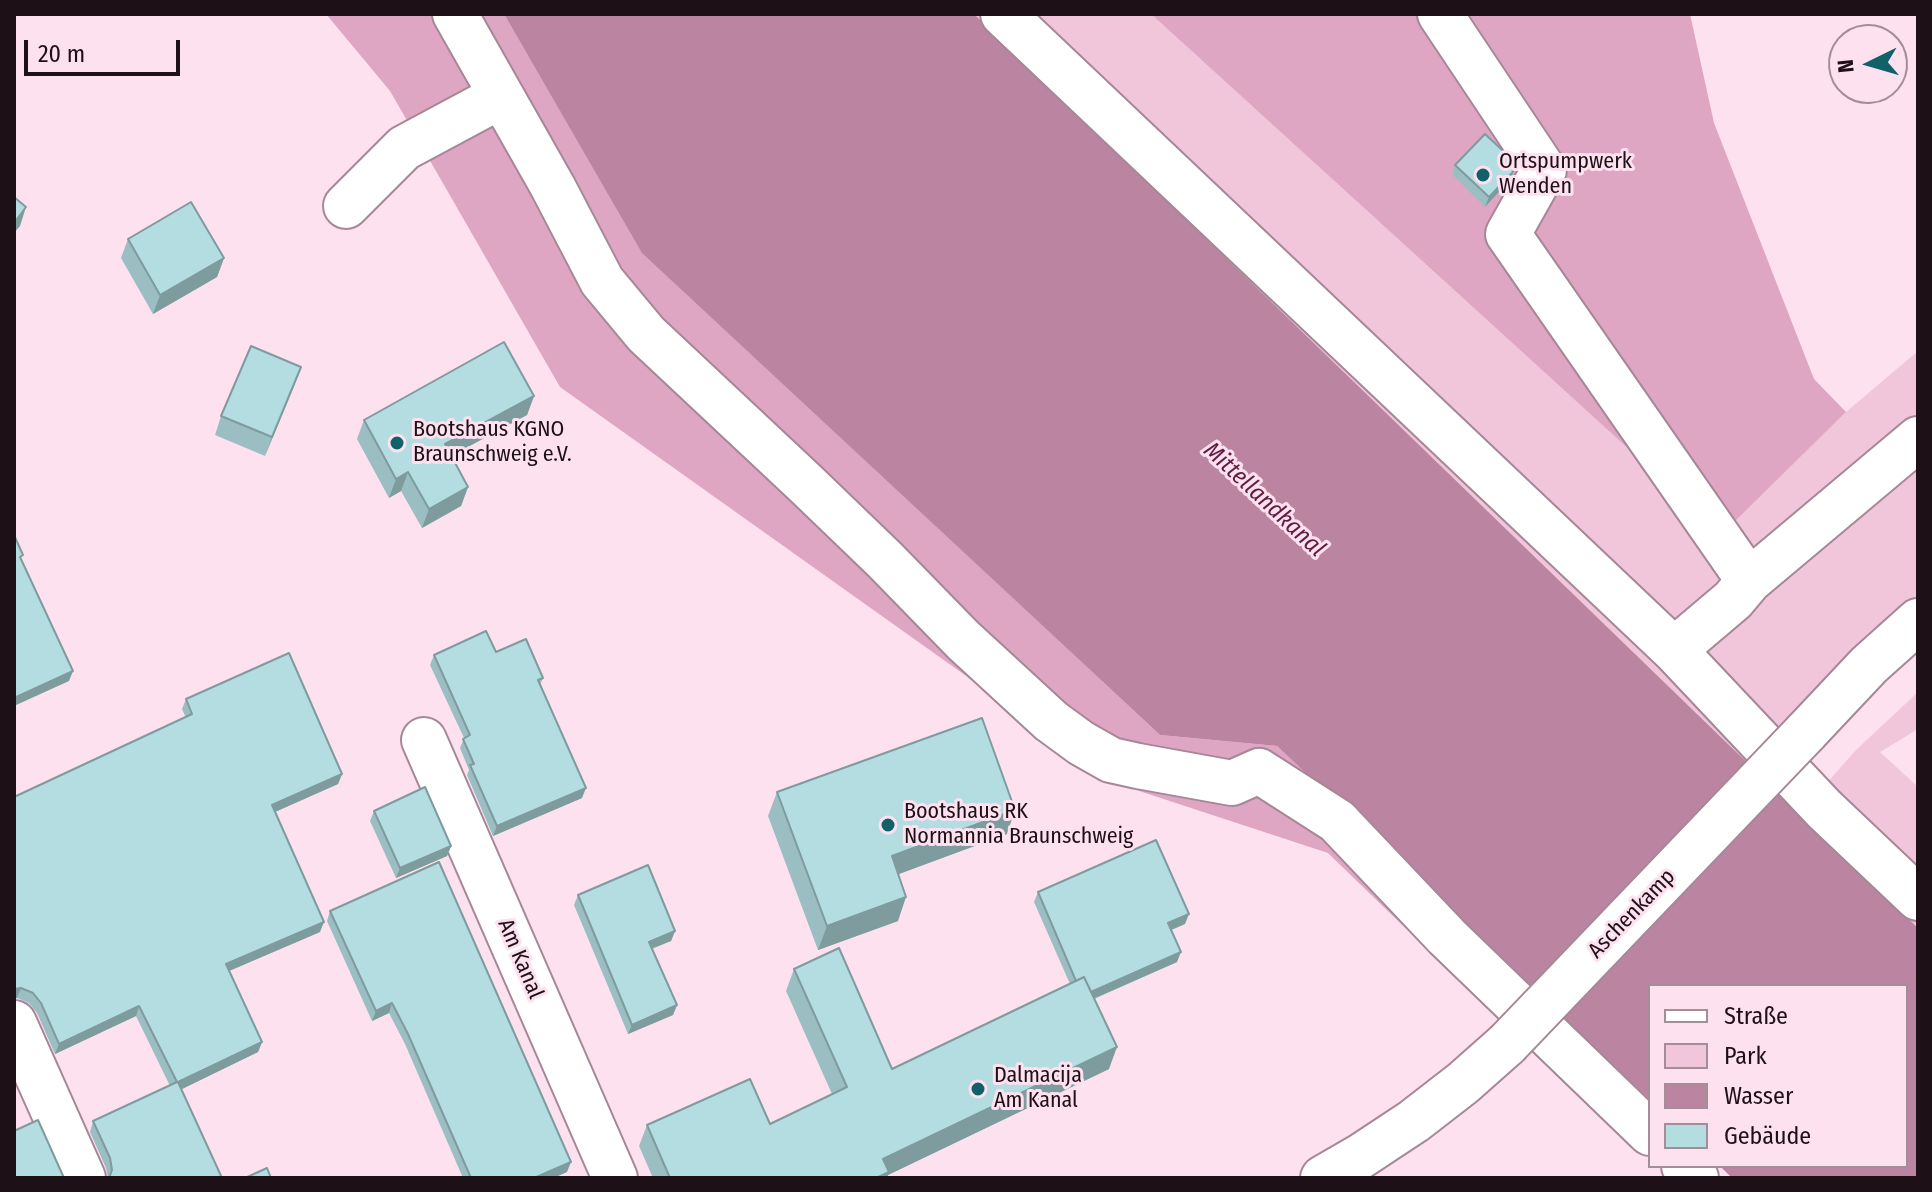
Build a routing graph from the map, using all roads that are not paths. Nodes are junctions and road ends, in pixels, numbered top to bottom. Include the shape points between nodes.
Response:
1 (455, 14) edge
2 (1003, 14) edge
3 (1440, 14) edge
4 (501, 96) junction
5 (346, 206) dead end
6 (1918, 439) edge
7 (1749, 581) junction
8 (1918, 621) edge
9 (1674, 650) junction
10 (424, 740) dead end
11 (1918, 898) edge
12 (14, 1023) edge
13 (1648, 1131) edge
14 (83, 1178) edge
15 (615, 1178) edge
16 (1323, 1178) edge

1 - 4 street
2 - 9 street
3 - 7 street via 1544,170 1497,222
4 - 5 street via 404,148
4 - 13 street via 602,281 646,334 1051,721 1111,760 1232,783 1259,771 1337,821 1447,937
6 - 7 street
7 - 9 street
8 - 16 street, Aschenkamp, bridge via 1869,665 1507,1044 1414,1121
9 - 11 street via 1824,809
10 - 15 street, Am Kanal
12 - 14 street

